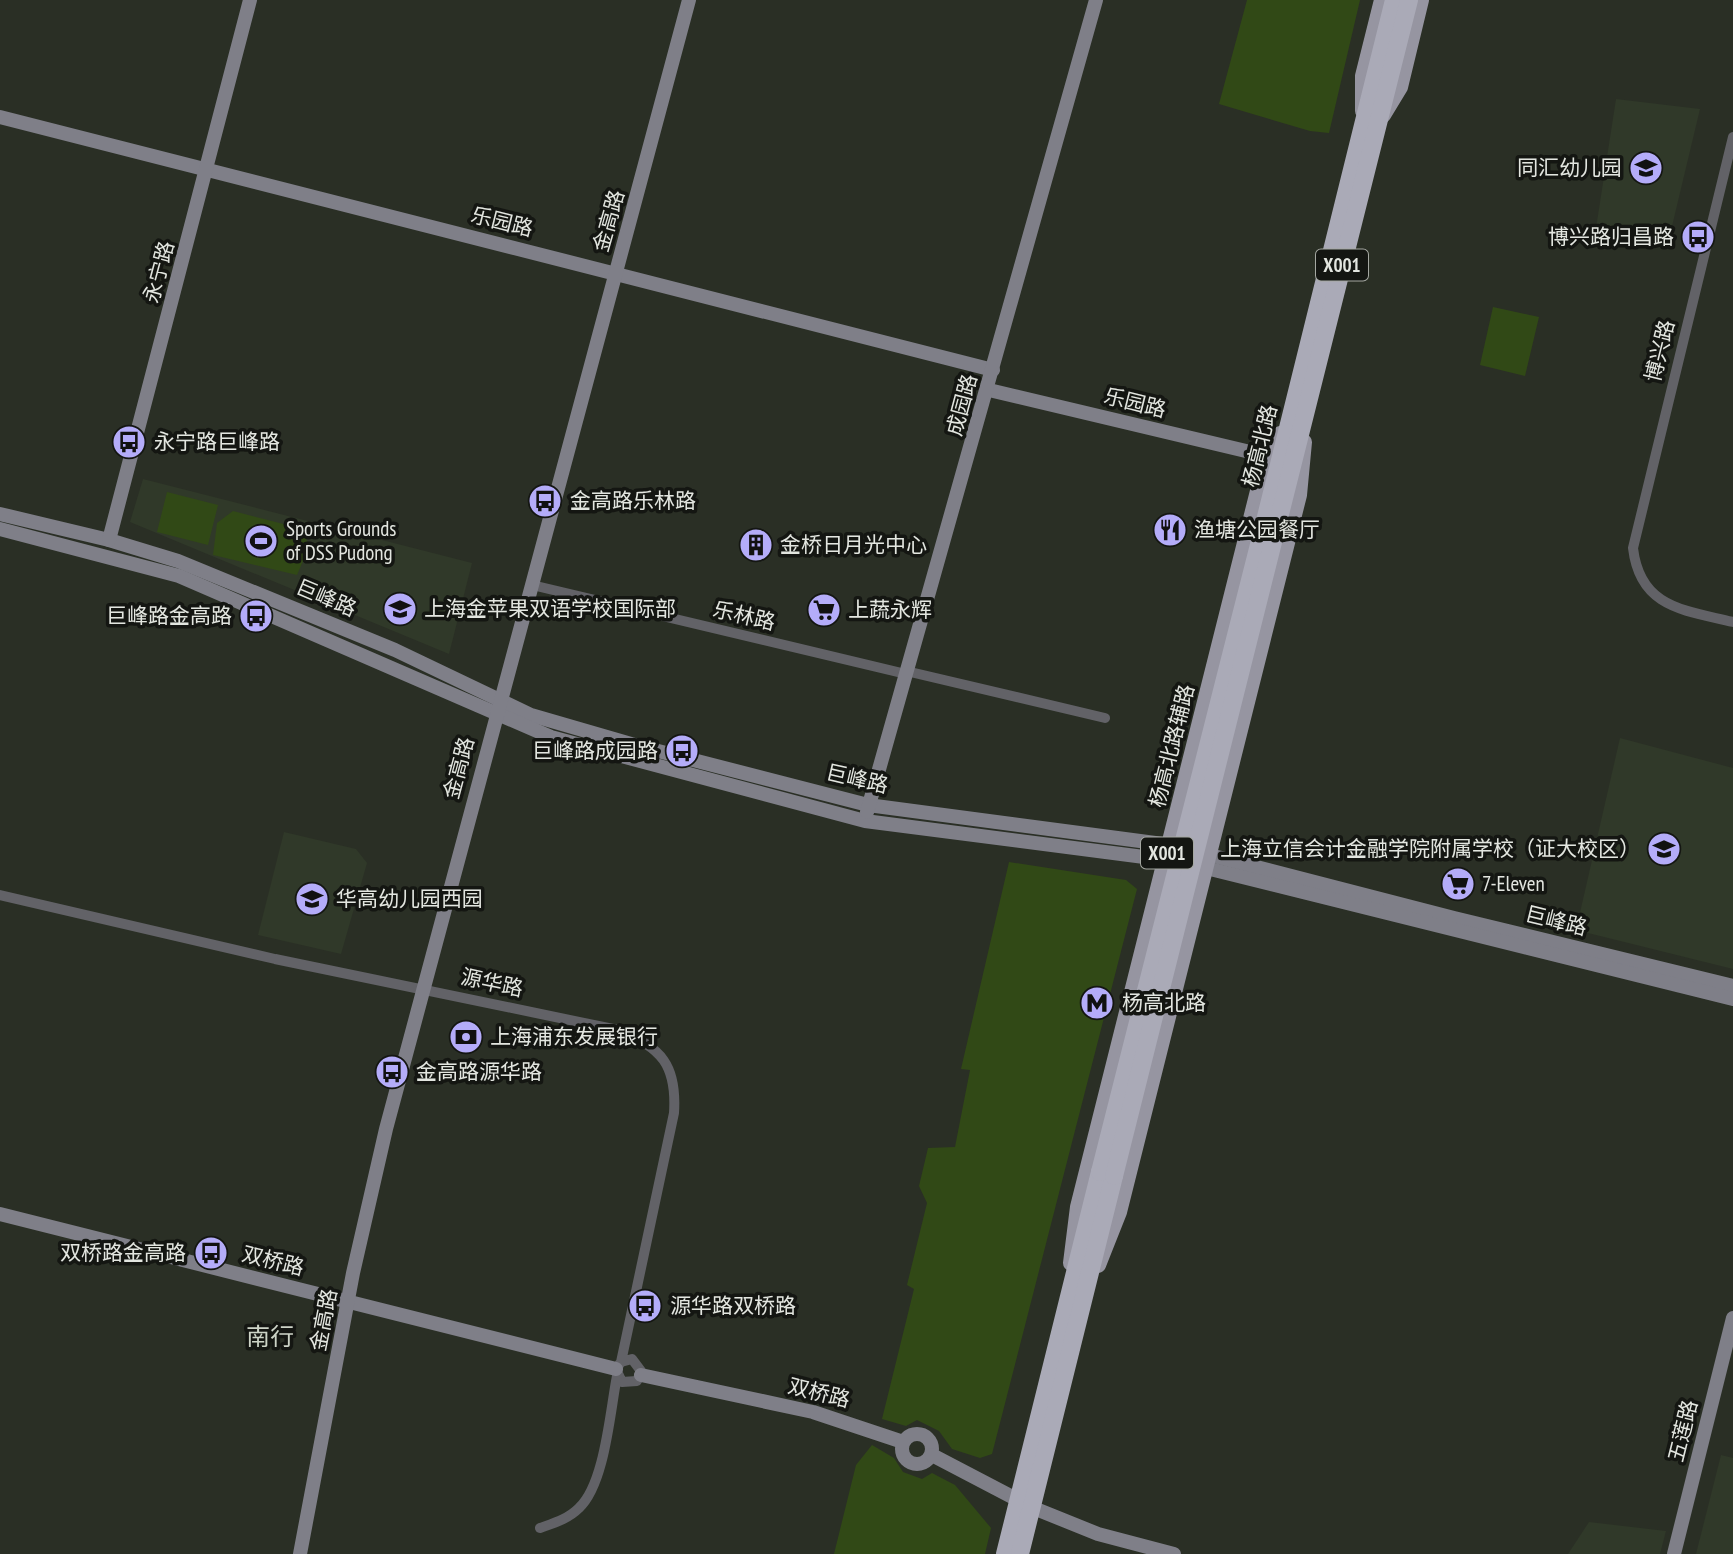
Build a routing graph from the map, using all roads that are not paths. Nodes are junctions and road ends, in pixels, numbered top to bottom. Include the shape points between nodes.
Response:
1 (250, 0) edge
2 (689, 0) edge
3 (1096, 0) edge
4 (1382, 0) edge
5 (1394, 0) edge
6 (1409, 0) edge
7 (1421, 0) edge
8 (0, 117) edge
9 (1370, 125) junction
10 (1733, 137) edge
11 (207, 169) junction
12 (616, 272) junction
13 (993, 370) junction
14 (989, 390) junction
15 (1301, 401) junction
16 (1271, 457) junction
17 (0, 514) edge
18 (0, 529) edge
19 (109, 540) junction
20 (105, 555) junction
21 (532, 585) junction
22 (1733, 622) edge
23 (906, 673) junction
24 (497, 706) junction
25 (1105, 718) dead end
26 (868, 805) junction
27 (865, 821) junction
28 (1168, 852) junction
29 (1208, 862) junction
30 (0, 895) edge
31 (1733, 986) edge
32 (424, 988) junction
33 (1733, 999) edge
34 (0, 1214) edge
35 (349, 1301) junction
36 (1071, 1315) junction
37 (1733, 1318) edge
38 (1733, 1344) edge
39 (618, 1369) junction
40 (641, 1375) junction
41 (903, 1443) junction
42 (932, 1455) junction
43 (1025, 1503) junction
44 (540, 1528) dead end
45 (300, 1554) edge
46 (1004, 1554) edge
47 (1020, 1554) edge
48 (1174, 1554) edge
49 (1674, 1554) edge
50 (1685, 1554) edge

1 - 11 main road, 永宁路
2 - 12 main road, 金高路
3 - 13 main road, 成园路
4 - 9 main road, 杨高北路 / X001 via 1363,76
5 - 9 highway, 杨高北路 / X001
6 - 9 highway, 杨高北路 / X001
7 - 9 main road, 杨高北路 / X001 via 1400,87
8 - 11 main road, 乐园路
9 - 15 highway, 杨高北路 / X001
10 - 22 street, 博兴路 via 1633,536 1639,576 1655,596 1667,604
11 - 12 main road, 乐园路
11 - 19 main road, 永宁路
12 - 13 main road, 乐园路
12 - 21 main road, 金高路
13 - 14 main road, 成园路
14 - 16 main road, 乐园路
14 - 23 main road, 成园路
15 - 16 main road, 杨高北路辅路 / X001
15 - 29 main road, X001 via 1299,495
15 - 36 highway, 杨高北路 / X001, bridge
16 - 28 main road, 杨高北路辅路 / X001 via 1259,487
17 - 19 main road, 巨峰路
18 - 20 main road, 巨峰路
19 - 20 street, 永宁路
19 - 24 main road, 巨峰路 via 276,599
20 - 24 main road, 巨峰路 via 179,576
21 - 23 street, 乐林路
21 - 24 main road, 金高路
23 - 25 street, 乐林路
23 - 26 main road, 成园路
24 - 26 main road, 巨峰路
24 - 27 main road, 巨峰路 via 551,737
24 - 32 main road, 金高路
26 - 27 main road, 成园路
26 - 28 main road, 巨峰路
27 - 28 main road, 巨峰路
28 - 29 main road, 巨峰路
28 - 36 main road, 杨高北路辅路 / X001 via 1078,1206
29 - 31 main road, 巨峰路
29 - 33 main road, 巨峰路
29 - 36 main road, X001 via 1119,1212
30 - 32 street, 源华路 via 275,960
32 - 35 main road, 金高路 via 386,1129
32 - 39 street, 源华路 via 618,1030 650,1046 672,1074 674,1113
34 - 35 main road, 双桥路
35 - 39 main road, 双桥路
35 - 45 main road, 金高路
36 - 43 highway, 杨高北路 / X001
37 - 49 main road, 五莲路
38 - 50 main road, 五莲路
39 - 40 street via 630,1384
39 - 40 street via 635,1361
39 - 44 street, 源华路 via 590,1495 570,1515
40 - 41 main road, 双桥路 via 813,1412
41 - 42 main road, 双桥路 via 902,1452 911,1463 925,1462
41 - 42 main road, 双桥路 via 909,1435 923,1434 931,1441
42 - 43 main road, 双桥路
43 - 46 highway, 杨高北路 / X001
43 - 47 highway, 杨高北路 / X001
43 - 48 main road, 双桥路 via 1098,1534

